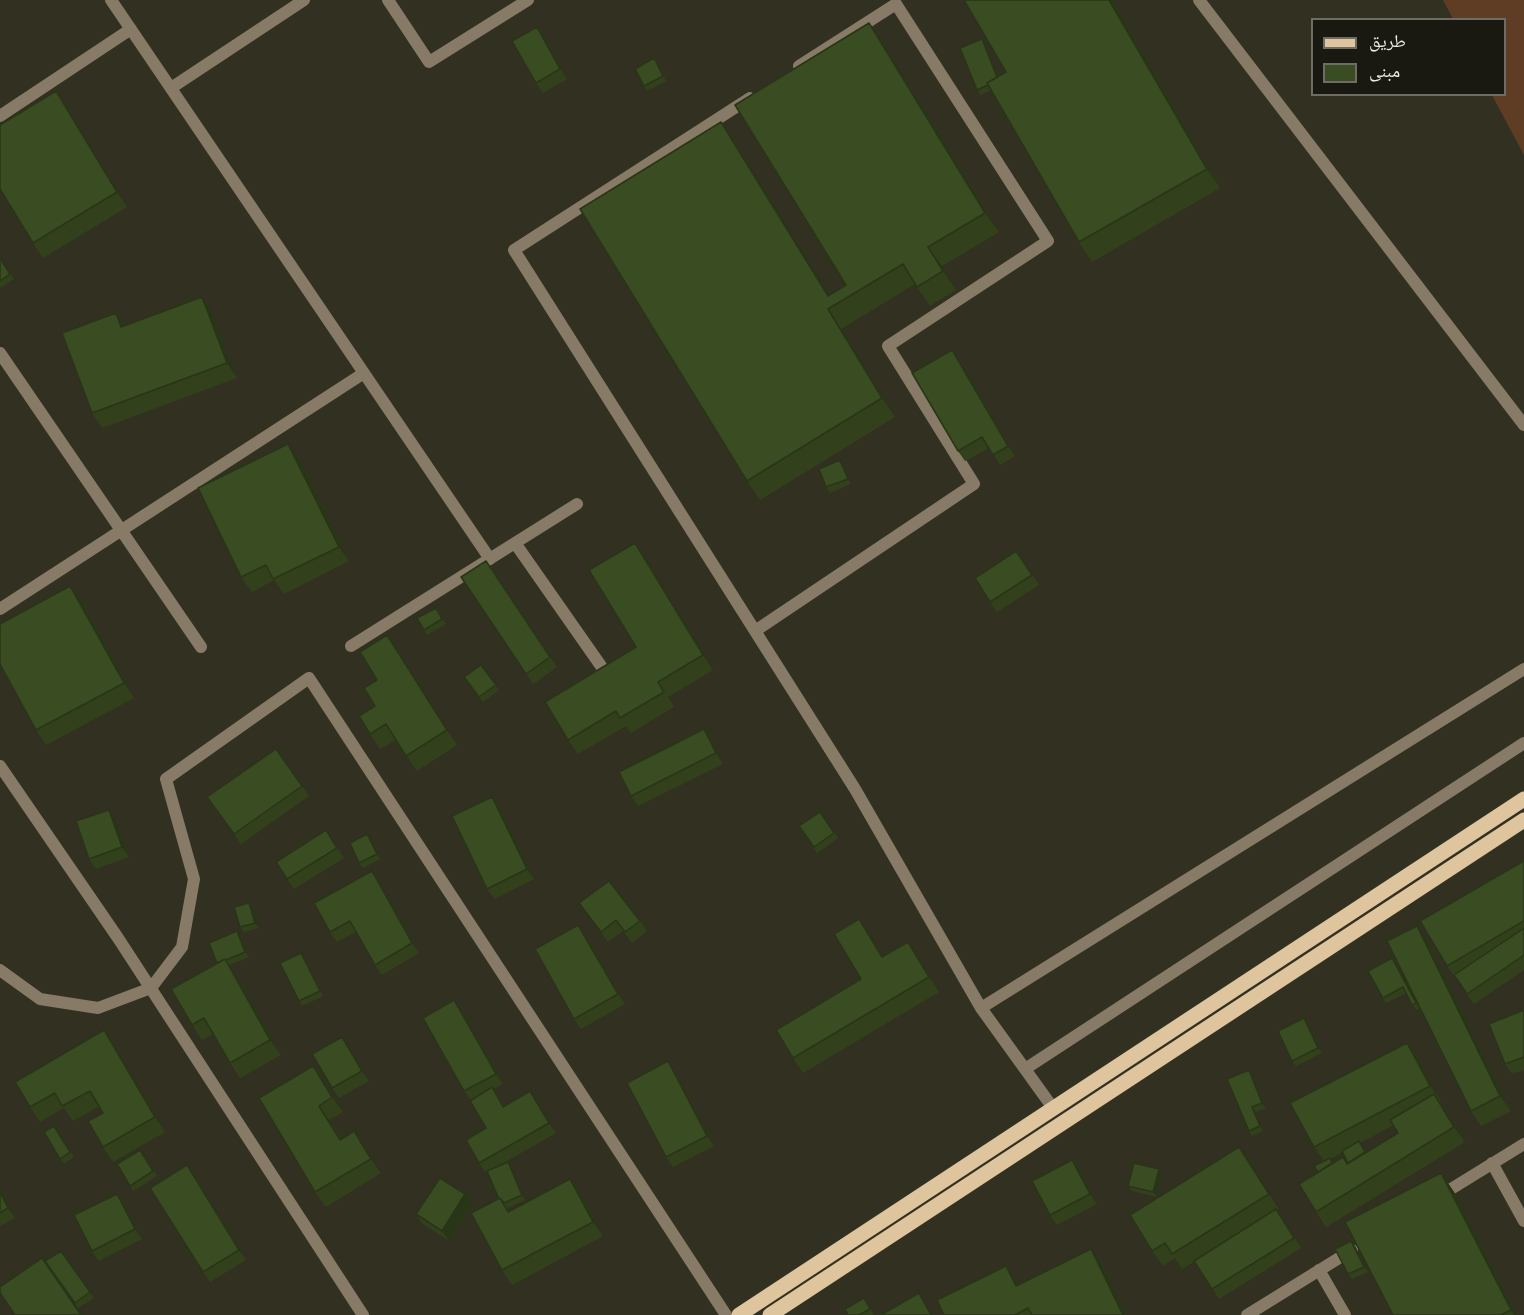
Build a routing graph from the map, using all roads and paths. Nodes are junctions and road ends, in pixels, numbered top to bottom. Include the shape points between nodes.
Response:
1 (111, 0) edge
2 (304, 0) edge
3 (388, 0) edge
4 (528, 0) edge
5 (1199, 0) edge
6 (131, 30) junction
7 (785, 75) edge
8 (171, 88) junction
9 (765, 88) edge
10 (0, 116) edge
11 (0, 353) edge
12 (364, 373) junction
13 (1524, 424) edge
14 (577, 504) dead end
15 (121, 530) junction
16 (515, 543) junction
17 (490, 559) junction
18 (0, 609) edge
19 (755, 631) junction
20 (351, 646) dead end
21 (201, 647) dead end
22 (601, 666) edge
23 (1524, 669) edge
24 (1524, 743) edge
25 (0, 766) edge
26 (1524, 799) edge
27 (1524, 820) edge
28 (0, 970) edge
29 (151, 988) junction
30 (981, 1008) junction
31 (1025, 1069) junction
32 (1053, 1108) junction
33 (1524, 1143) edge
34 (1492, 1163) junction
35 (1431, 1201) edge
36 (1524, 1221) edge
37 (1360, 1245) edge
38 (1319, 1270) junction
39 (363, 1315) edge
40 (726, 1315) edge
41 (739, 1315) edge
42 (770, 1315) edge
43 (1246, 1315) edge
44 (1345, 1315) edge

1 - 6 lane
2 - 8 lane
3 - 4 lane via 429,62
5 - 13 lane
6 - 8 lane
6 - 10 lane
7 - 19 lane via 896,4 1048,241 888,346 974,484
8 - 12 lane
9 - 19 lane via 514,250
11 - 15 lane
12 - 15 lane
12 - 17 lane
14 - 16 lane
15 - 18 lane
15 - 21 lane
16 - 17 lane
16 - 22 lane
17 - 20 lane
19 - 30 lane via 855,789
23 - 30 lane
24 - 31 lane
25 - 29 lane
26 - 32 main road
27 - 42 main road
28 - 29 lane via 40,999 98,1008
29 - 39 lane
29 - 40 lane via 182,947 194,879 166,779 309,678
30 - 31 lane
31 - 32 lane
32 - 41 main road
33 - 34 lane
34 - 35 lane
34 - 36 lane
37 - 38 lane
38 - 43 lane
38 - 44 lane

